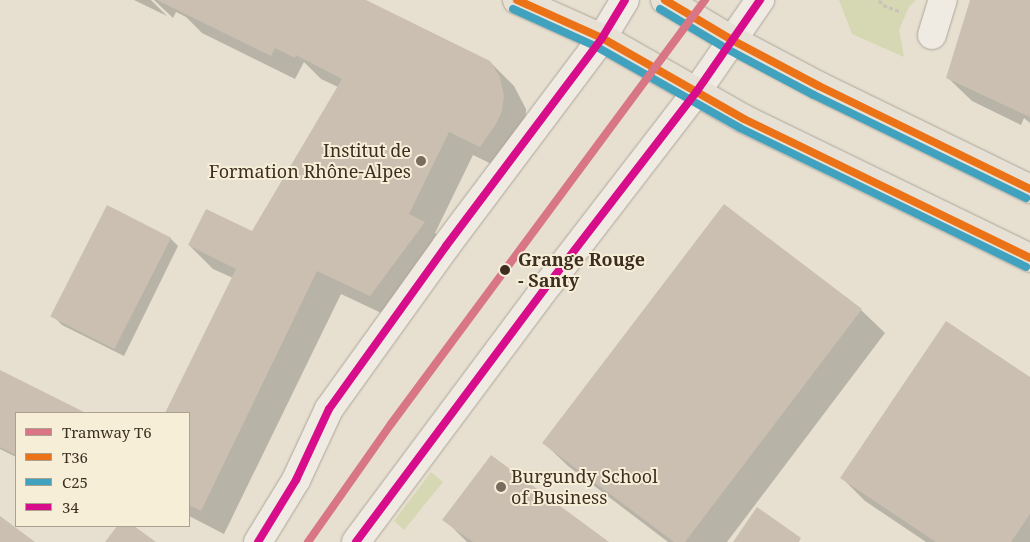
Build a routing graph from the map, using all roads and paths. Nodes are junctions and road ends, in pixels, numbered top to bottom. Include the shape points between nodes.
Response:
1 (518, 0) edge
2 (625, 0) edge
3 (665, 0) edge
4 (760, 0) edge
5 (943, 0) edge
6 (932, 35) dead end
7 (602, 38) junction
8 (732, 40) junction
9 (697, 91) junction
10 (1030, 189) edge
11 (1030, 258) edge
12 (258, 542) edge
13 (356, 542) edge

1 - 7 main road
2 - 7 street
3 - 8 main road
4 - 8 street
5 - 6 street
7 - 9 main road
7 - 12 street via 329,409 296,480
8 - 9 street
8 - 10 main road
9 - 11 main road via 744,119
9 - 13 street

